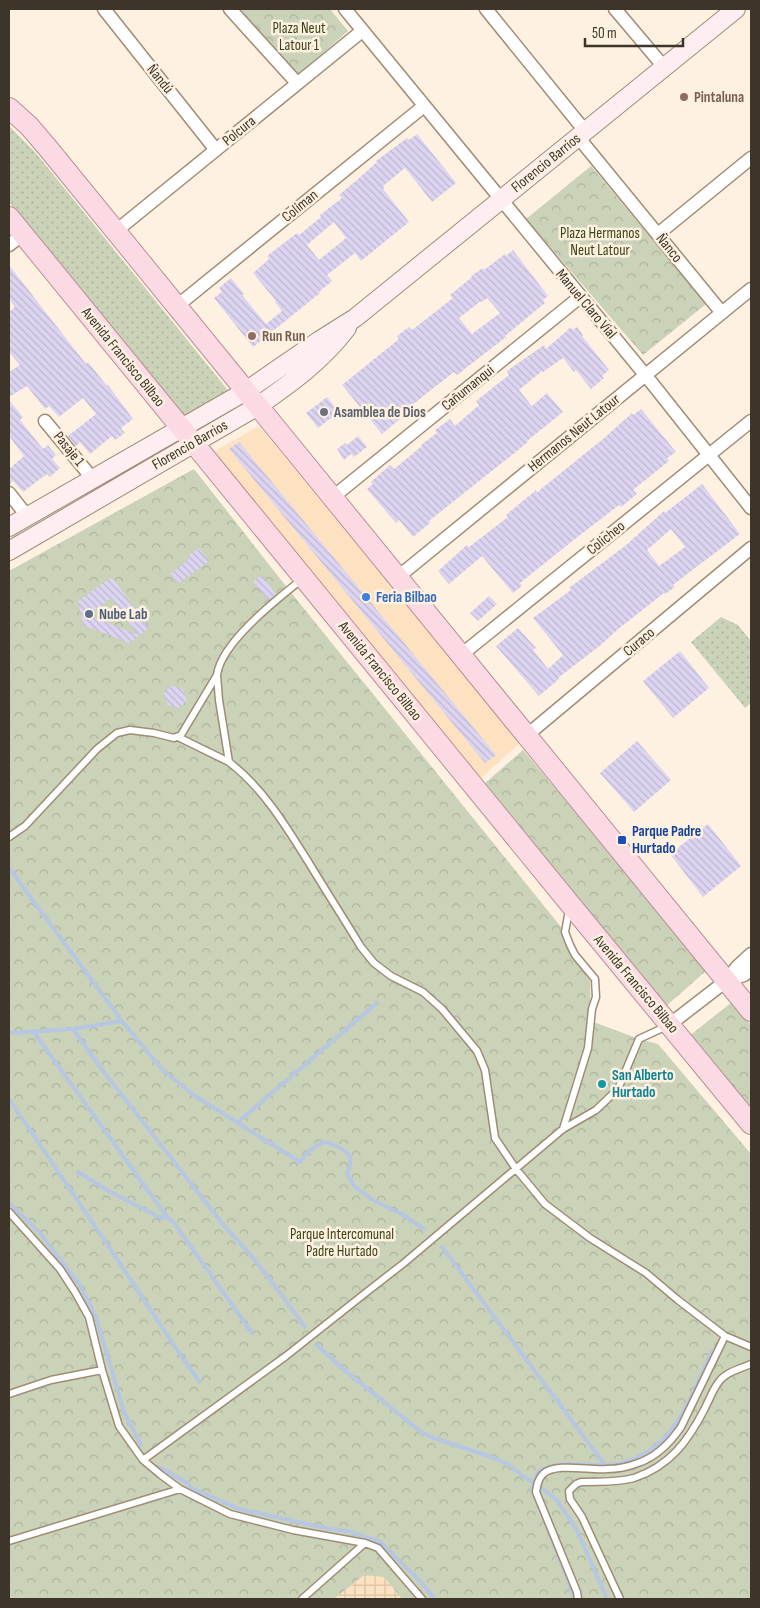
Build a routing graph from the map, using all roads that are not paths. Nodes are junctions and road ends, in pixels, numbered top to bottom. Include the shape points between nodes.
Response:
1 (104, 9) edge
2 (230, 9) edge
3 (345, 9) edge
4 (486, 9) edge
5 (615, 9) edge
6 (736, 9) edge
7 (362, 30) junction
8 (664, 67) junction
9 (297, 83) junction
10 (424, 106) junction
11 (9, 108) edge
12 (582, 134) junction
13 (216, 150) junction
14 (751, 158) edge
15 (500, 200) junction
16 (9, 217) edge
17 (116, 231) junction
18 (658, 234) junction
19 (16, 239) edge
20 (751, 289) edge
21 (580, 297) junction
22 (177, 306) junction
23 (722, 313) junction
24 (645, 376) junction
25 (252, 398) junction
26 (45, 421) dead end
27 (751, 421) edge
28 (187, 436) junction
29 (709, 455) junction
30 (92, 478) junction
31 (9, 493) edge
32 (333, 497) junction
33 (751, 508) edge
34 (27, 516) junction
35 (9, 527) edge
36 (751, 548) edge
37 (9, 551) edge
38 (304, 577) junction
39 (398, 577) junction
40 (461, 655) junction
41 (217, 675) junction
42 (526, 736) junction
43 (178, 737) junction
44 (229, 762) junction
45 (9, 837) edge
46 (570, 904) junction
47 (751, 954) edge
48 (751, 969) edge
49 (726, 981) junction
50 (751, 1011) edge
51 (669, 1025) junction
52 (751, 1124) edge
53 (563, 1130) junction
54 (516, 1169) junction
55 (9, 1212) edge
56 (725, 1336) junction
57 (751, 1347) edge
58 (751, 1364) edge
59 (102, 1370) junction
60 (9, 1394) edge
61 (143, 1460) junction
62 (180, 1489) junction
63 (9, 1541) edge
64 (365, 1543) junction
65 (302, 1599) edge
66 (422, 1599) edge
67 (578, 1599) edge
68 (620, 1599) edge

1 - 13 street, Ñandú
2 - 9 street
3 - 7 street, Manuel Claro Vial
4 - 12 street, Ñanco
5 - 8 street
6 - 8 main road, Florencio Barrios
7 - 9 street, Polcura
7 - 10 street, Manuel Claro Vial
8 - 12 main road, Florencio Barrios
9 - 13 street, Polcura
10 - 15 street, Manuel Claro Vial
10 - 22 street, Coliman
11 - 17 main road via 42,142
12 - 15 main road, Florencio Barrios
12 - 18 street, Ñanco
13 - 17 street, Polcura
14 - 18 street
15 - 21 street, Manuel Claro Vial
15 - 25 main road, Florencio Barrios
16 - 19 main road, Avenida Francisco Bilbao
17 - 22 main road
18 - 23 street, Ñanco
19 - 28 main road, Avenida Francisco Bilbao
20 - 23 street, Hermanos Neut Latour
21 - 24 street, Manuel Claro Vial
21 - 32 street, Cañumanqui
22 - 25 main road
23 - 24 street, Hermanos Neut Latour
24 - 29 street, Manuel Claro Vial
24 - 39 street, Hermanos Neut Latour
25 - 28 main road, Florencio Barrios
25 - 32 main road
26 - 30 street, Pasaje 1
27 - 29 street, Colicheo
28 - 30 main road, Florencio Barrios
28 - 37 main road, Florencio Barrios
28 - 38 main road, Avenida Francisco Bilbao
29 - 33 street, Manuel Claro Vial
29 - 40 street, Colicheo
30 - 34 main road, Florencio Barrios
31 - 34 street
32 - 39 main road
34 - 35 main road, Florencio Barrios
36 - 42 street, Curaco
38 - 41 lane via 239,636 218,668
38 - 46 main road, Avenida Francisco Bilbao
39 - 40 main road
40 - 42 main road
41 - 43 lane
41 - 44 lane
42 - 49 main road
43 - 44 lane
43 - 45 lane via 130,730 117,733 97,749 25,826
44 - 54 lane via 258,789 289,831 361,948 391,976 422,992 442,1009 477,1051 485,1070 496,1138
46 - 51 main road, Avenida Francisco Bilbao
46 - 53 lane via 565,932 576,955 595,979 596,997 588,1048
47 - 49 street
48 - 49 street
49 - 50 main road
49 - 51 street
51 - 52 main road, Avenida Francisco Bilbao
51 - 53 lane via 639,1039 618,1089 596,1110
53 - 54 lane
54 - 56 lane via 545,1204 590,1238 646,1273
54 - 61 lane via 286,1356
55 - 59 lane via 60,1269 75,1292 89,1317
56 - 57 lane
56 - 67 lane via 681,1427 661,1450 639,1463 623,1467 608,1470 553,1469 538,1480 536,1492
58 - 68 lane via 718,1382 695,1427 667,1460 635,1478 581,1482 569,1492
59 - 60 lane via 51,1380
59 - 61 lane via 119,1426
61 - 62 lane
62 - 63 lane
62 - 64 lane via 230,1514
64 - 65 lane
64 - 66 lane via 378,1548

